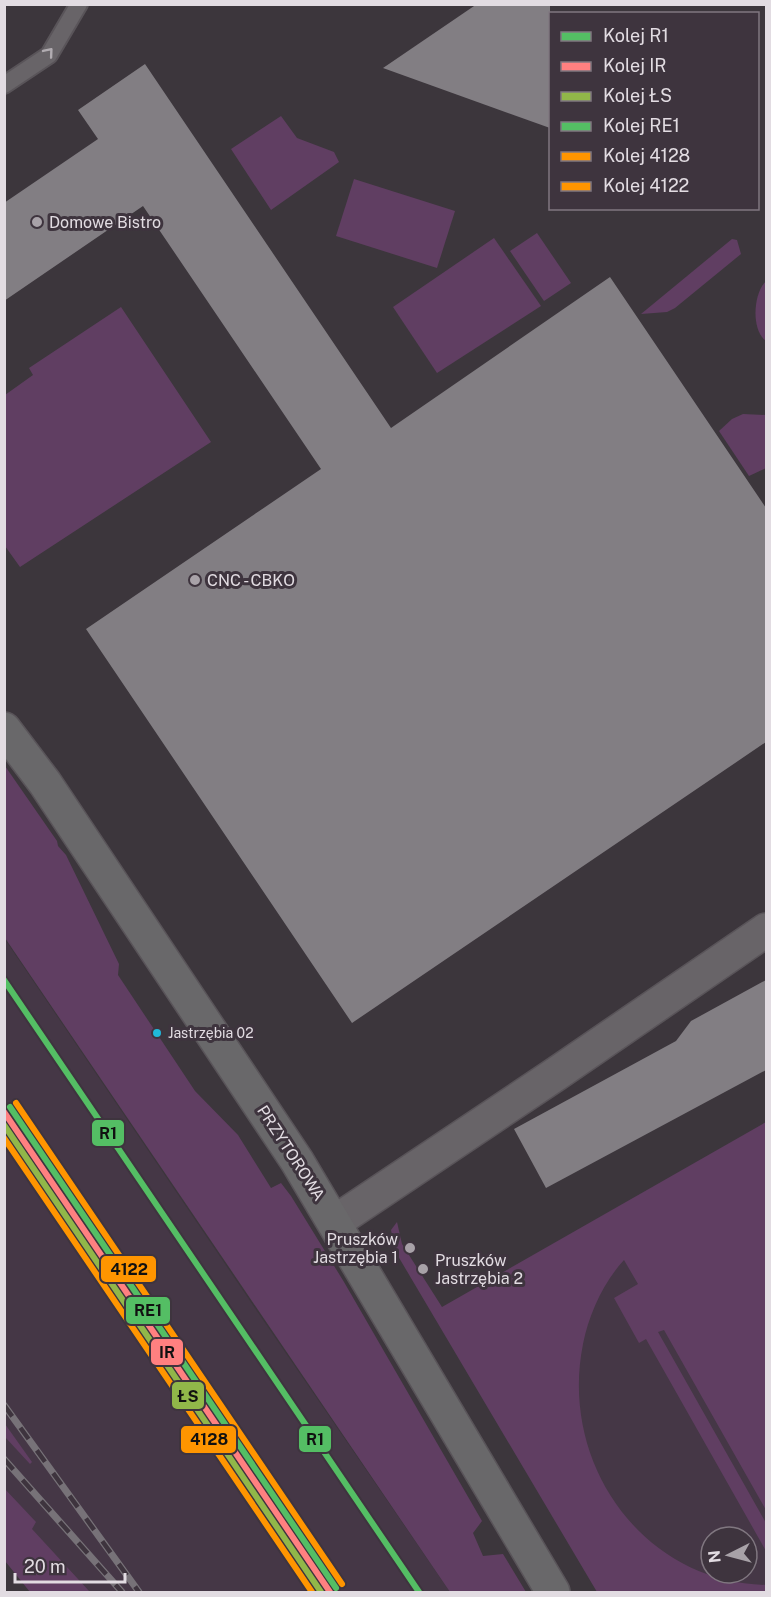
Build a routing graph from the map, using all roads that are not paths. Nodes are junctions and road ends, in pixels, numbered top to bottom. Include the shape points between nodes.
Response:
1 (79, 4) edge
2 (4, 85) edge
3 (4, 729) edge
4 (766, 930) edge
5 (335, 1222) junction
6 (553, 1593) edge

2 -> 1 lane via 49,55
3 - 5 street, PRZYTOROWA via 45,783 196,1007
4 - 5 street
5 - 6 street, PRZYTOROWA

